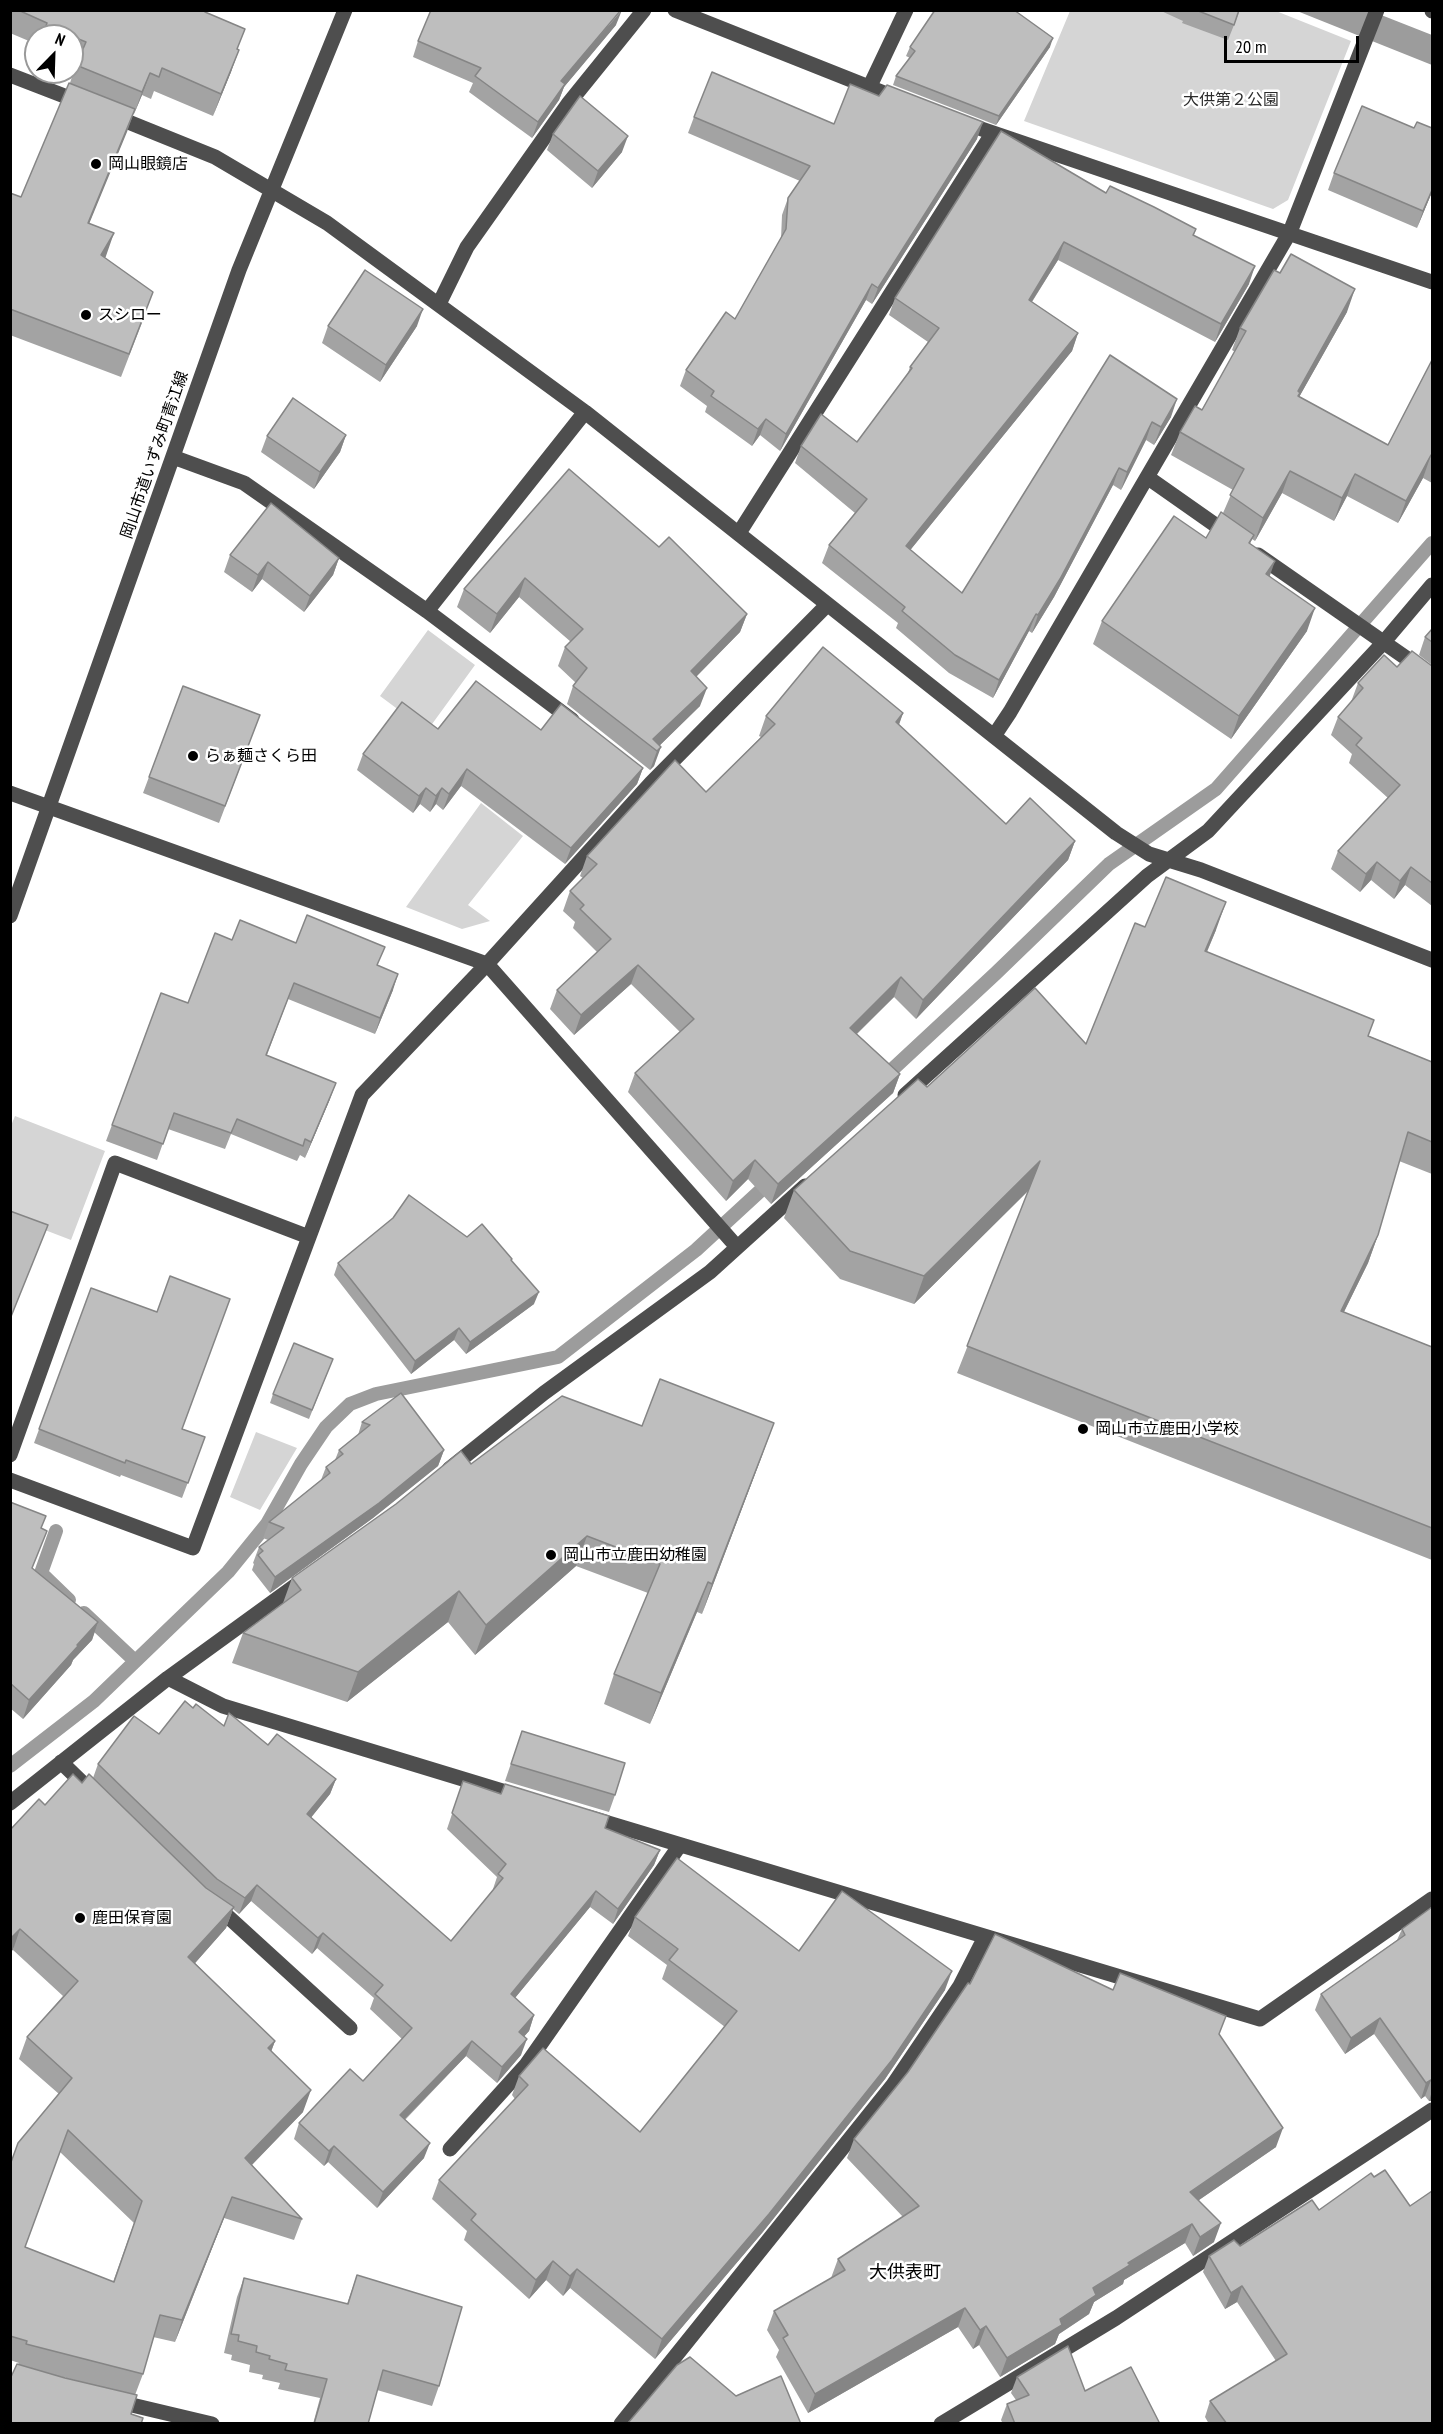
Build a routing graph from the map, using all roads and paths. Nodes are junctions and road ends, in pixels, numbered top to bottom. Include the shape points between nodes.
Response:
1 (345, 10) edge
2 (644, 10) edge
3 (675, 10) edge
4 (906, 10) edge
5 (1377, 10) edge
6 (10, 75) edge
7 (869, 88) junction
8 (913, 105) edge
9 (947, 117) edge
10 (992, 134) junction
11 (271, 190) junction
12 (1290, 232) junction
13 (1432, 282) edge
14 (439, 304) junction
15 (585, 412) junction
16 (173, 457) junction
17 (1147, 477) junction
18 (739, 533) junction
19 (1432, 585) edge
20 (827, 605) junction
21 (427, 611) junction
22 (1383, 643) junction
23 (1432, 676) edge
24 (587, 731) edge
25 (994, 736) junction
26 (10, 793) edge
27 (50, 808) junction
28 (1166, 860) junction
29 (10, 916) edge
30 (1432, 960) edge
31 (487, 964) junction
32 (894, 1105) edge
33 (816, 1176) edge
34 (309, 1237) junction
35 (733, 1243) junction
36 (10, 1455) edge
37 (10, 1480) edge
38 (434, 1482) edge
39 (312, 1574) edge
40 (168, 1678) junction
41 (61, 1762) junction
42 (531, 1800) edge
43 (10, 1803) edge
44 (104, 1803) edge
45 (577, 1814) edge
46 (680, 1845) junction
47 (1432, 1899) edge
48 (205, 1902) edge
49 (985, 1937) junction
50 (350, 2028) dead end
51 (1432, 2110) edge
52 (450, 2149) dead end
53 (103, 2398) edge
54 (189, 2421) edge
55 (212, 2424) edge
56 (621, 2424) edge
57 (941, 2424) edge

1 - 11 street, 岡山市道いずみ町青江線
2 - 14 street via 568,104 467,247
3 - 7 street
4 - 7 street
5 - 12 street
6 - 11 street via 215,156
7 - 8 street
9 - 10 street
10 - 12 street
10 - 18 street
11 - 14 street via 327,223
11 - 16 street, 岡山市道いずみ町青江線
12 - 13 street
12 - 17 street
14 - 15 street
15 - 18 street
15 - 21 street
16 - 21 street via 244,483
16 - 27 street, 岡山市道いずみ町青江線
17 - 22 street
17 - 25 street
18 - 20 street
19 - 22 street
20 - 25 street
20 - 31 street via 647,779
21 - 24 street
22 - 23 street
22 - 28 street via 1208,831
25 - 28 street via 1116,833
26 - 27 street
27 - 29 street, 岡山市道いずみ町青江線
27 - 31 street
28 - 30 street
28 - 32 street
31 - 34 street via 362,1095
31 - 35 street
33 - 35 street
34 - 36 street via 115,1163
34 - 37 street via 193,1548
35 - 38 street via 710,1272 544,1393
39 - 40 street
40 - 41 street
40 - 42 street via 223,1706
41 - 43 street
41 - 44 street
45 - 46 street
46 - 49 street
46 - 52 street via 526,2065
47 - 49 street via 1260,2019
48 - 50 street via 224,1913
49 - 56 street via 960,1986 893,2085
51 - 57 street via 1116,2318
53 - 54 street
54 - 55 street

